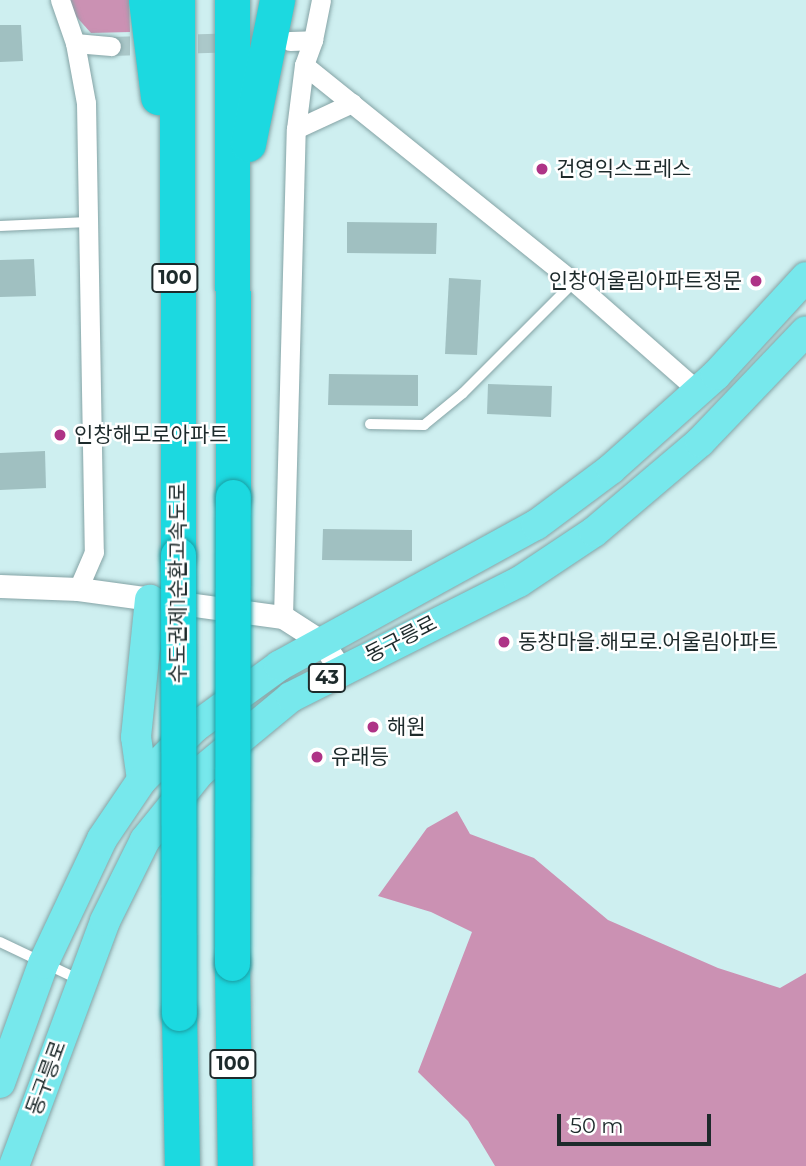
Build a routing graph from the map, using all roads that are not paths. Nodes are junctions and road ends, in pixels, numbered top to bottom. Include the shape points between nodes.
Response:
1 (60, 0) edge
2 (146, 0) edge
3 (177, 0) edge
4 (232, 0) edge
5 (262, 0) edge
6 (277, 0) edge
7 (321, 0) edge
8 (313, 40) junction
9 (290, 41) dead end
10 (75, 43) junction
11 (111, 46) tunnel mouth
12 (304, 65) junction
13 (261, 71) junction
14 (352, 103) junction
15 (296, 129) junction
16 (88, 222) junction
17 (0, 226) edge
18 (175, 237) junction
19 (232, 237) junction
20 (806, 277) edge
21 (574, 282) junction
22 (806, 331) edge
23 (698, 391) junction
24 (370, 424) dead end
25 (0, 586) edge
26 (78, 589) junction
27 (150, 600) junction
28 (283, 617) junction
29 (322, 642) junction
30 (341, 670) junction
31 (142, 780) junction
32 (0, 942) edge
33 (43, 964) junction
34 (81, 981) junction
35 (0, 1083) edge
36 (14, 1166) edge
37 (182, 1166) edge
38 (235, 1166) edge

1 - 10 street
2 - 18 highway
3 - 18 highway, 수도권제1순환고속도로 / 100
4 - 19 highway, 100
5 - 13 highway
6 - 13 highway
7 - 8 street
8 - 9 street
8 - 12 street
10 - 11 street
10 - 16 street via 86,103
12 - 14 street
12 - 15 street
13 - 19 highway
14 - 15 street
14 - 21 street
15 - 28 street
16 - 17 lane
16 - 26 street via 94,552
18 - 37 highway, 수도권제1순환고속도로 / 100, bridge
19 - 38 highway, 100, bridge
20 - 23 main road, 동구릉로 / 43
21 - 23 street
21 - 24 lane via 463,393 424,425
22 - 30 main road, 동구릉로 / 43 via 700,442 594,532 519,582
23 - 29 main road, 동구릉로 / 43 via 611,469 536,525
25 - 26 street
26 - 27 street
27 - 28 street
27 - 31 main road via 136,737
28 - 29 street
29 - 30 street
29 - 31 main road, 동구릉로 / 43 via 279,666 195,727
30 - 34 main road, 동구릉로 / 43 via 291,697 200,773 145,840
31 - 33 main road, 동구릉로 / 43 via 102,839
32 - 33 lane
33 - 34 lane
33 - 35 main road, 동구릉로 / 43
34 - 36 main road, 동구릉로 / 43

